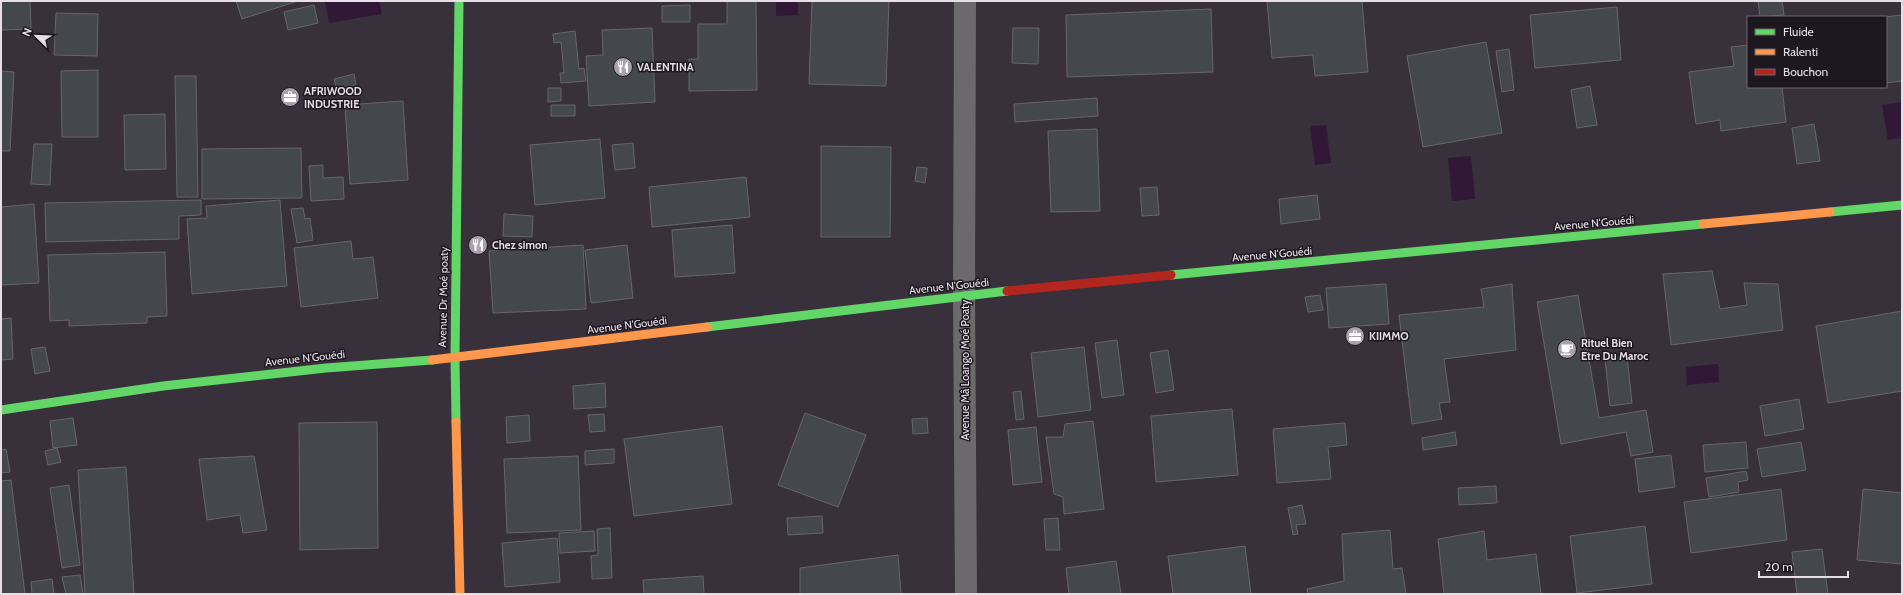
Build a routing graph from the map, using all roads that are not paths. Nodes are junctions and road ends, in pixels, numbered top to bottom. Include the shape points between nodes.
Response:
1 (459, 1) edge
2 (965, 1) edge
3 (1902, 205) edge
4 (964, 295) junction
5 (454, 358) junction
6 (1, 410) edge
7 (460, 594) edge
8 (966, 594) edge

1 - 5 street, Avenue Dr Moé poaty
2 - 4 street, Avenue Mâ Loango Moé Poaty
3 - 4 street, Avenue N'Gouédi
4 - 5 street, Avenue N'Gouédi
4 - 8 street, Avenue Mâ Loango Moé Poaty
5 - 6 street, Avenue N'Gouédi via 326,368 179,384
5 - 7 street, Avenue Dr Moé poaty

